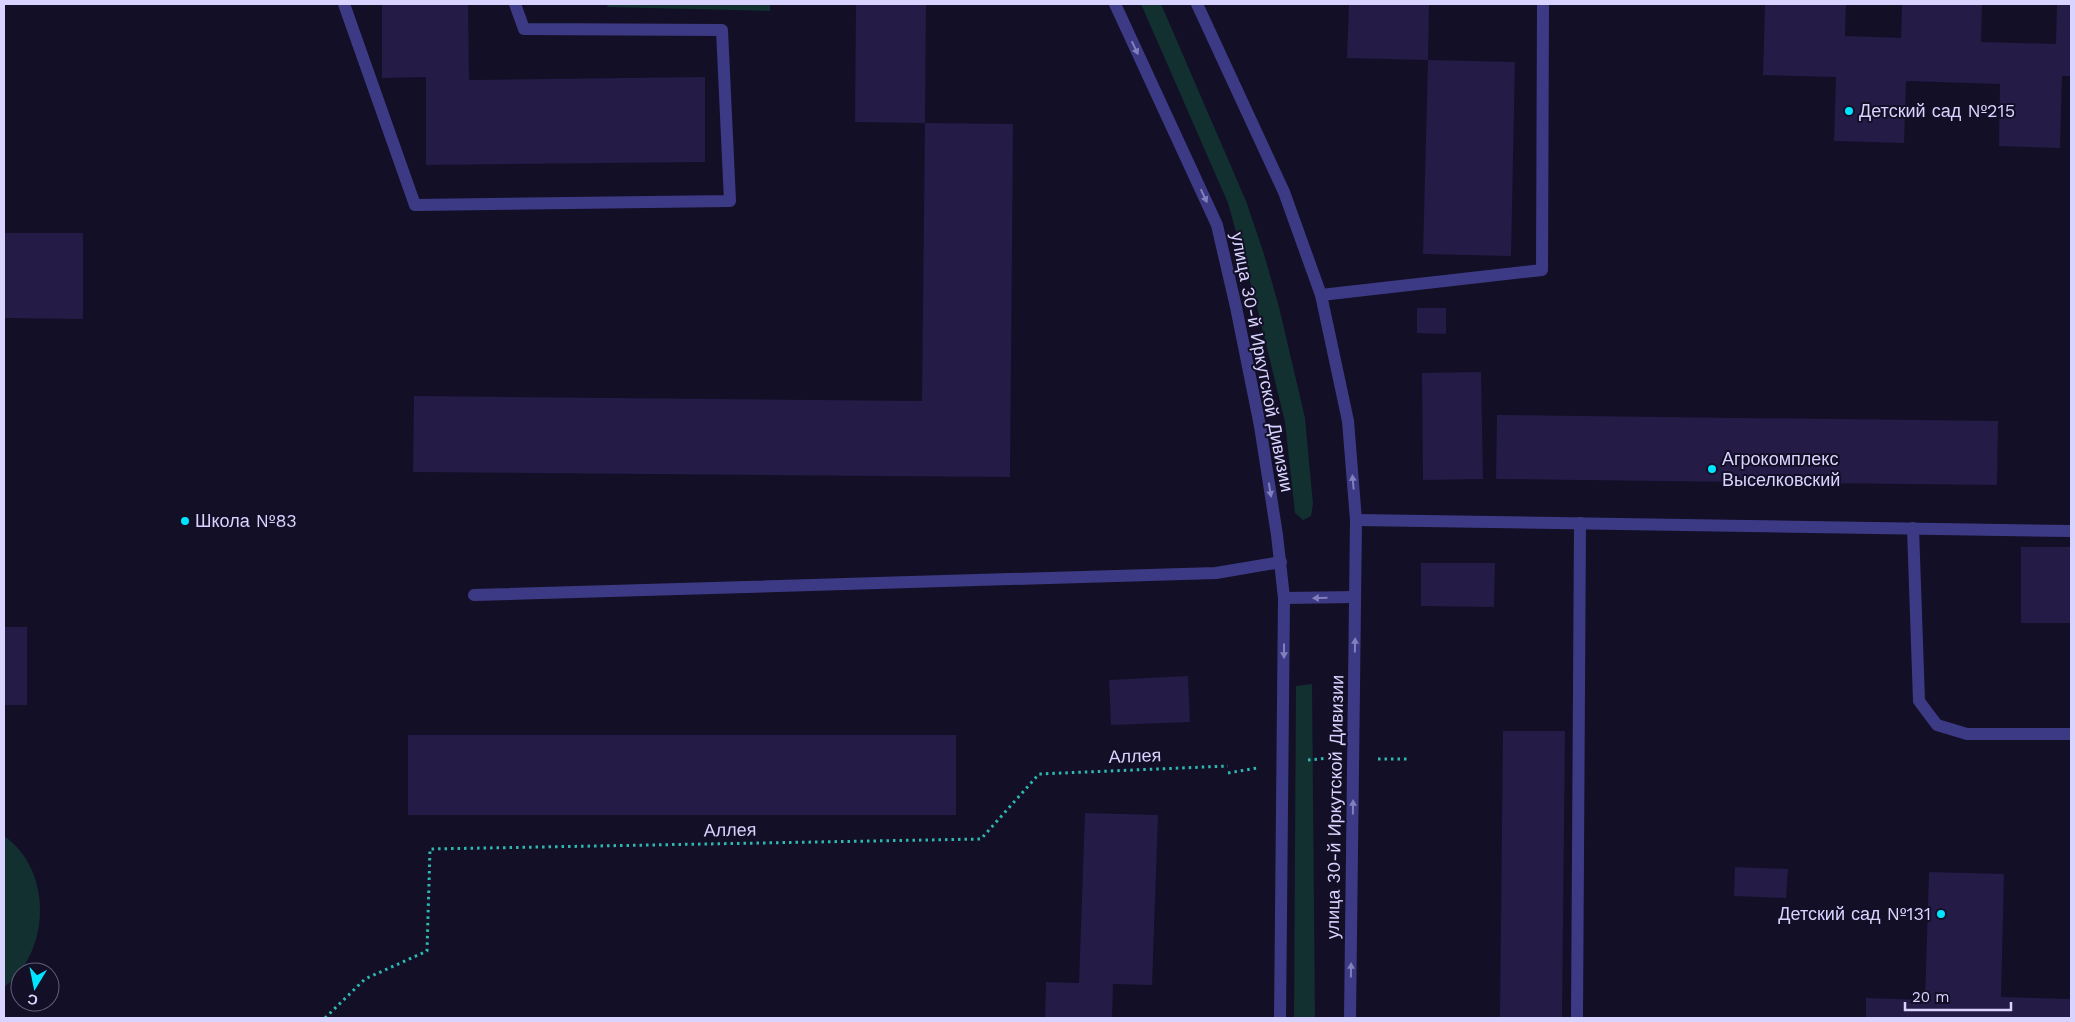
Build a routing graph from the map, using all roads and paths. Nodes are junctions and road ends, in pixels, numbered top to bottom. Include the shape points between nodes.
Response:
1 (344, 4) edge
2 (515, 4) edge
3 (1115, 4) edge
4 (1197, 4) edge
5 (1543, 4) edge
6 (1321, 296) junction
7 (1356, 520) junction
8 (1580, 523) junction
9 (1913, 528) junction
10 (2071, 531) edge
11 (1281, 562) junction
12 (474, 595) dead end
13 (1356, 597) junction
14 (1284, 598) junction
15 (2071, 734) edge
16 (1353, 758) junction
17 (1410, 759) dead end
18 (1283, 764) junction
19 (1228, 766) dead end
20 (1228, 773) dead end
21 (325, 1018) edge
22 (1280, 1018) edge
23 (1350, 1018) edge
24 (1577, 1018) edge

1 - 2 street via 416,205 730,201 722,30 524,29
3 -> 11 street, улица 30-й Иркутской Дивизии via 1217,226 1260,426
4 - 6 street, улица 30-й Иркутской Дивизии via 1284,192
5 - 6 street via 1542,270
7 -> 6 street, улица 30-й Иркутской Дивизии via 1348,421
7 - 8 street
7 - 13 street, улица 30-й Иркутской Дивизии
8 - 9 street
8 - 24 street
9 - 10 street
9 - 15 street via 1919,701 1936,725 1967,734
11 - 12 street via 1216,573
11 - 14 street, улица 30-й Иркутской Дивизии
13 -> 14 street
16 -> 13 street, улица 30-й Иркутской Дивизии
14 -> 18 street, улица 30-й Иркутской Дивизии
16 - 17 path
16 - 18 path via 1318,758
23 -> 16 street, улица 30-й Иркутской Дивизии
18 - 20 path
18 - 22 street, улица 30-й Иркутской Дивизии
19 - 21 path, Аллея via 1039,774 981,839 430,849 427,951 365,980

